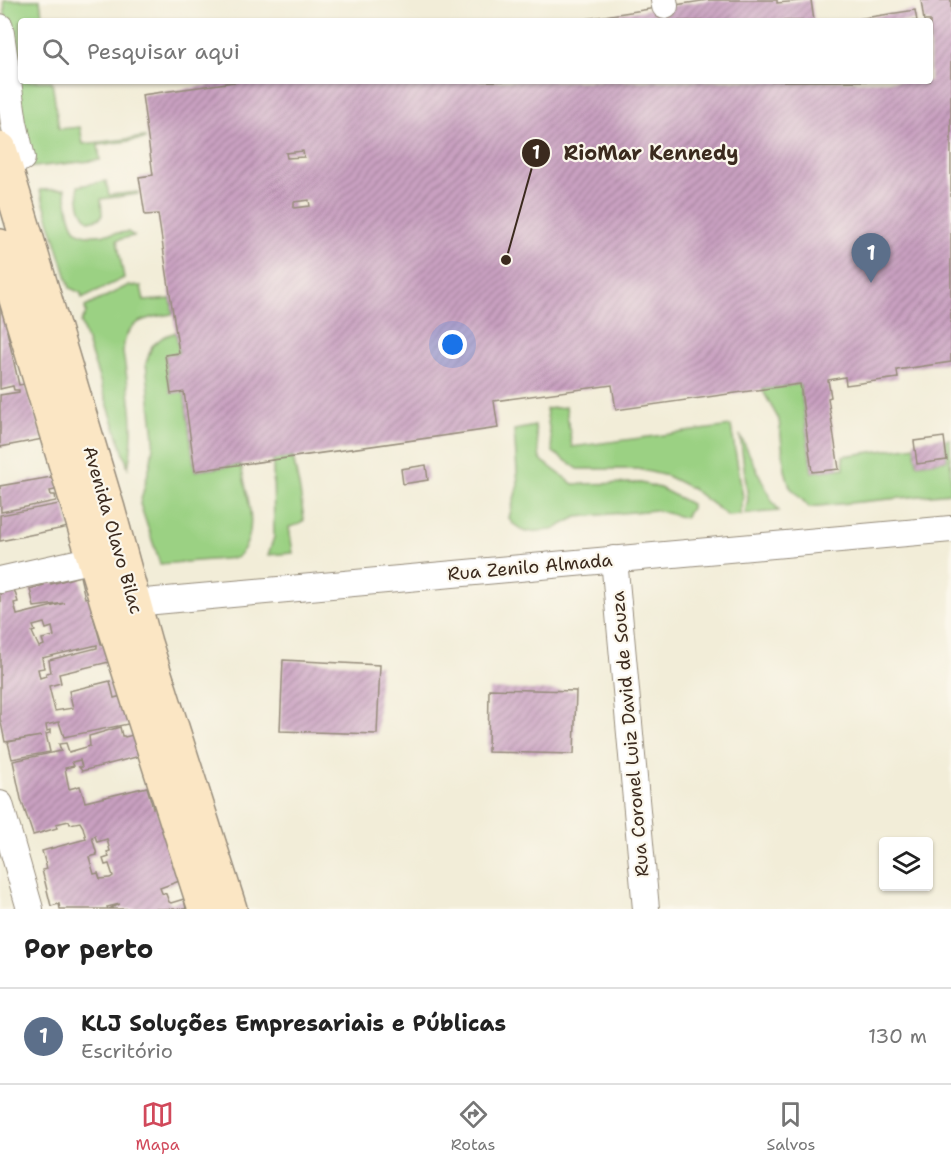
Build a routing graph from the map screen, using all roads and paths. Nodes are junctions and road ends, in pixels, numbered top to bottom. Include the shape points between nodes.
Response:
1 (0, 27) edge
2 (11, 153) edge
3 (0, 246) edge
4 (63, 454) junction
5 (108, 509) junction
6 (951, 528) edge
7 (94, 559) junction
8 (614, 559) junction
9 (0, 580) edge
10 (121, 606) junction
11 (0, 804) edge
12 (30, 909) edge
13 (206, 909) edge
14 (230, 909) edge
15 (646, 909) edge

1 - 2 street via 14,123
2 - 5 street, Avenida Olavo Bilac
3 - 4 street, Avenida Olavo Bilac
4 - 5 street via 93,508
4 - 7 street, Avenida Olavo Bilac
5 - 10 street, Avenida Olavo Bilac
6 - 8 street, Rua Zenilo Almada
7 - 9 street
7 - 10 street, Avenida Olavo Bilac
8 - 10 street, Rua Zenilo Almada
8 - 15 street, Rua Coronel Luiz David de Souza
10 - 13 street, Avenida Olavo Bilac
10 - 14 street, Avenida Olavo Bilac via 145,643
11 - 12 street

